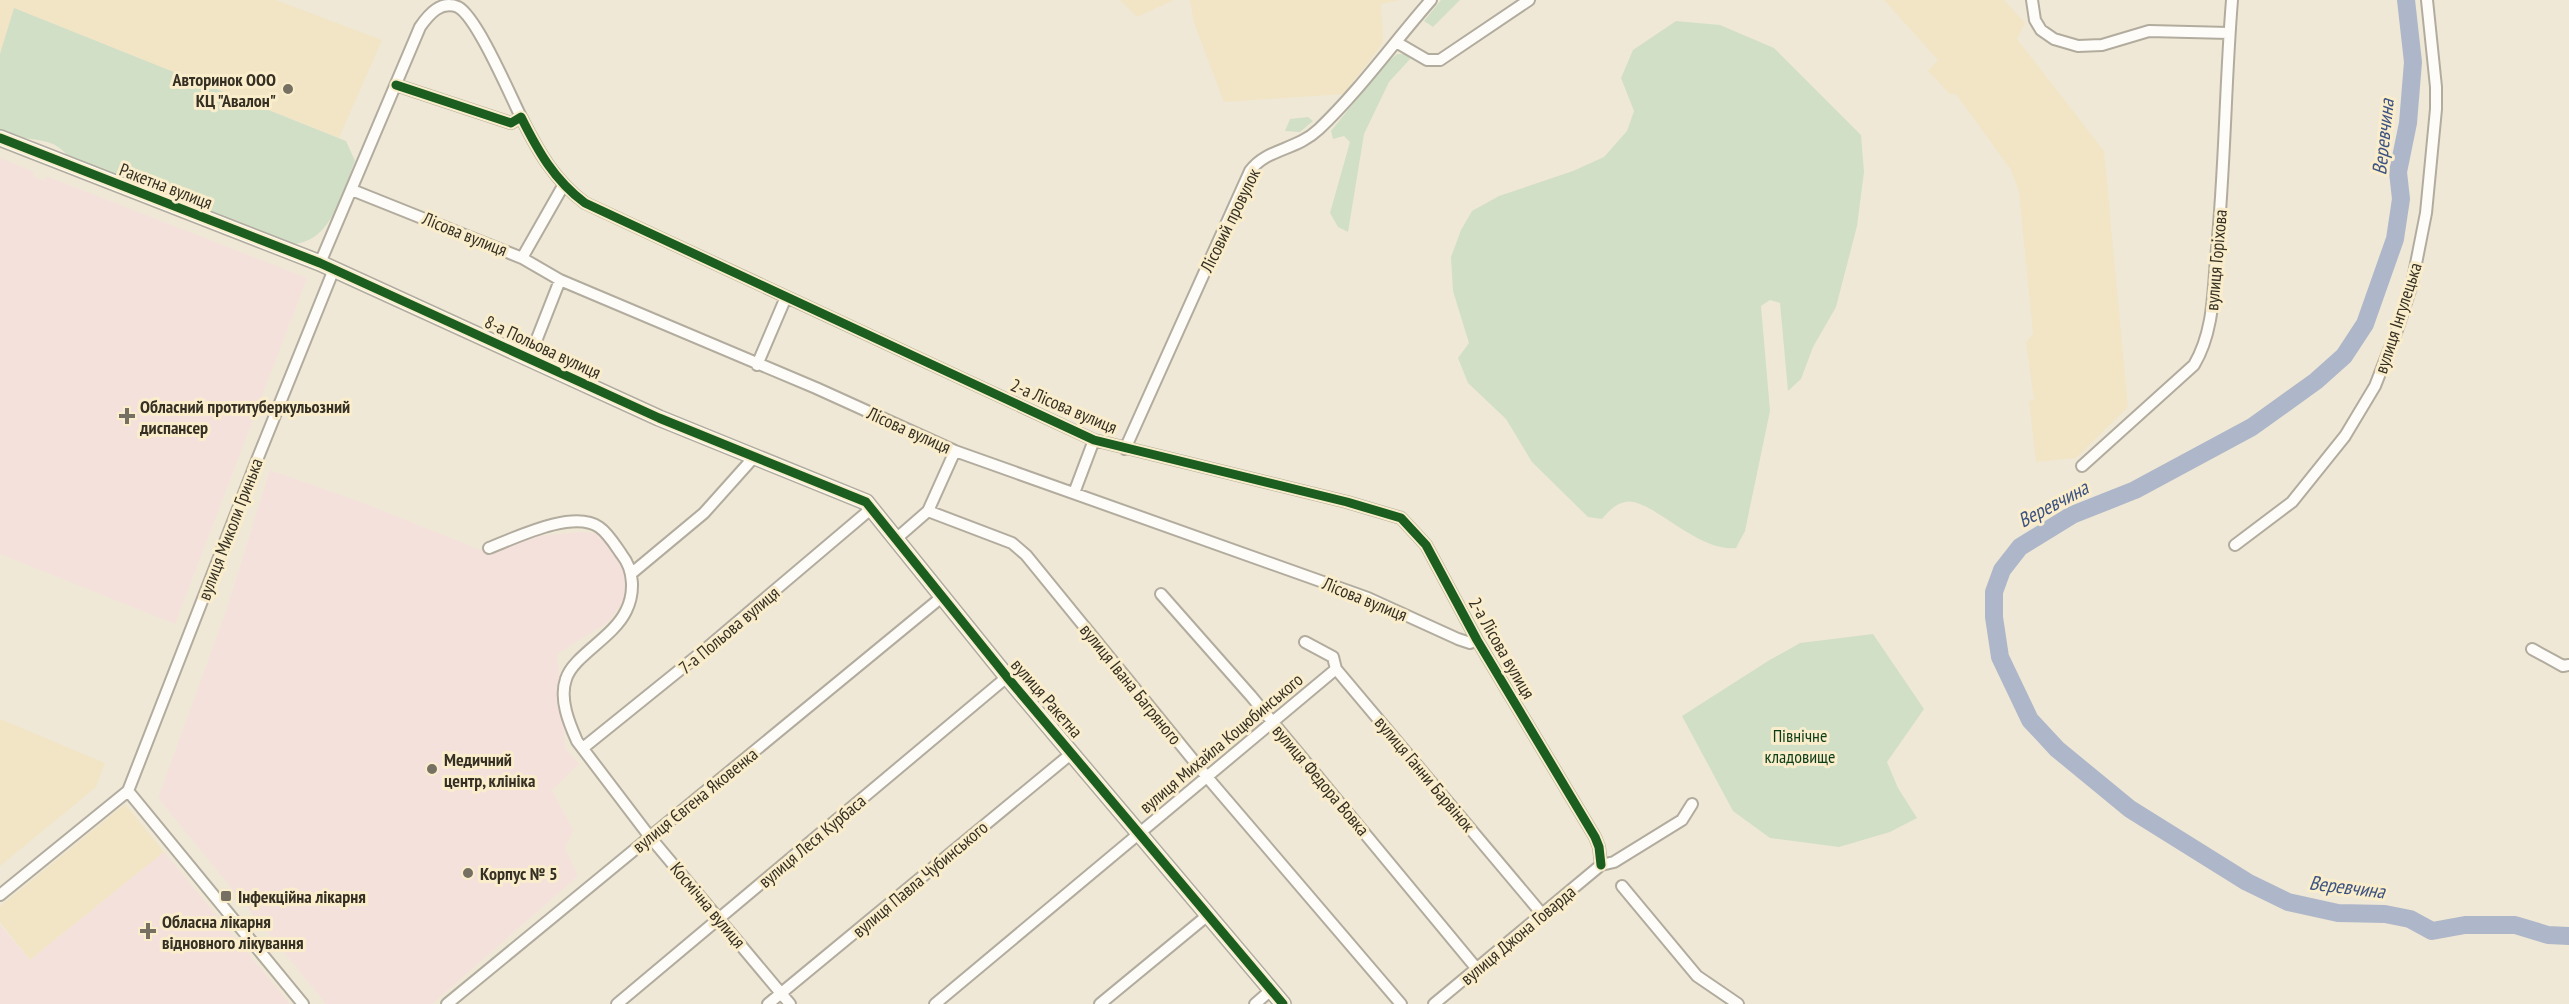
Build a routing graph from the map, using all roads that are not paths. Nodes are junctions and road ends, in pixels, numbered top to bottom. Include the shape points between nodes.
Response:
1 (1431, 0) edge
2 (1529, 0) edge
3 (2032, 0) edge
4 (2232, 0) edge
5 (2427, 0) edge
6 (451, 3) edge
7 (2229, 33) junction
8 (1396, 42) junction
9 (396, 85) junction
10 (521, 117) junction
11 (0, 138) edge
12 (563, 186) junction
13 (352, 189) junction
14 (522, 258) junction
15 (327, 266) junction
16 (560, 280) junction
17 (786, 297) junction
18 (529, 359) junction
19 (757, 365) junction
20 (1094, 440) junction
21 (1125, 449) junction
22 (955, 451) junction
23 (755, 456) junction
24 (2082, 466) dead end
25 (1074, 493) junction
26 (872, 508) junction
27 (928, 511) junction
28 (897, 538) junction
29 (2235, 545) dead end
30 (489, 548) dead end
31 (632, 573) junction
32 (1161, 594) dead end
33 (943, 596) junction
34 (1477, 640) junction
35 (1305, 642) dead end
36 (2532, 649) dead end
37 (2569, 665) edge
38 (1336, 669) junction
39 (1006, 677) junction
40 (1272, 722) junction
41 (583, 748) junction
42 (1072, 753) junction
43 (1207, 777) junction
44 (128, 791) junction
45 (1692, 804) dead end
46 (1139, 833) junction
47 (650, 837) junction
48 (1601, 865) junction
49 (1622, 886) dead end
50 (0, 895) edge
51 (1542, 914) junction
52 (1208, 915) junction
53 (720, 918) junction
54 (1477, 969) junction
55 (1271, 990) junction
56 (782, 994) junction
57 (303, 1004) edge
58 (447, 1004) edge
59 (617, 1004) edge
60 (768, 1004) edge
61 (790, 1004) edge
62 (934, 1004) edge
63 (1100, 1004) edge
64 (1255, 1004) edge
65 (1283, 1004) edge
66 (1401, 1004) edge
67 (1434, 1004) edge
68 (1738, 1004) edge

1 - 8 street, Лісовий провулок
2 - 8 street via 1440,60 1427,60
3 - 7 street via 2041,30 2054,39 2078,46 2102,45 2149,31
4 - 7 street, вулиця Горіхова
5 - 29 street, вулиця Інгулецька via 2436,87 2435,121 2426,213 2412,284 2397,330 2375,386 2345,436 2292,502
6 - 9 street, вулиця Миколи Гринька via 435,9 424,21
6 - 10 street, 2-а Лісова вулиця via 470,19
7 - 24 street, вулиця Горіхова via 2219,227 2210,324 2202,351 2194,365
8 - 21 street, Лісовий провулок via 1318,130 1292,147 1268,154 1250,171
9 - 10 street via 511,123
9 - 13 street, вулиця Миколи Гринька
10 - 12 street, 2-а Лісова вулиця via 539,153
11 - 15 street, Ракетна вулиця
12 - 14 street
12 - 17 street, 2-а Лісова вулиця via 585,203
13 - 14 street, Лісова вулиця
13 - 15 street, вулиця Миколи Гринька
14 - 16 street, Лісова вулиця
15 - 18 street, 8-а Польова вулиця
15 - 44 street, вулиця Миколи Гринька via 257,460
16 - 18 street
16 - 19 street, Лісова вулиця
17 - 19 street
17 - 20 street, 2-а Лісова вулиця
18 - 23 street, 8-а Польова вулиця
19 - 22 street, Лісова вулиця
20 - 21 street, 2-а Лісова вулиця
20 - 25 street
21 - 34 street, 2-а Лісова вулиця via 1401,518 1426,545
22 - 25 street, Лісова вулиця
22 - 27 street
23 - 26 street, вулиця Ракетна via 850,494
23 - 31 street via 704,513
25 - 34 street, Лісова вулиця via 1368,598 1470,643
26 - 28 street, вулиця Ракетна
26 - 41 street, 7-а Польова вулиця
27 - 28 street
27 - 43 street, вулиця Івана Багряного via 1019,547
28 - 33 street, вулиця Ракетна
30 - 31 street via 560,523 590,522 606,533
31 - 41 street, Космічна вулиця via 627,610 615,629 569,670 565,682 563,694 572,730
32 - 40 street, вулиця Федора Вовка
33 - 39 street, вулиця Ракетна
33 - 47 street, вулиця Євгена Яковенка
34 - 48 street, 2-а Лісова вулиця via 1595,837
35 - 38 street, вулиця Ганни Барвінок via 1330,654
36 - 37 street via 2563,666
38 - 40 street, вулиця Михайла Коцюбинського
38 - 51 street, вулиця Ганни Барвінок
39 - 42 street, вулиця Ракетна
39 - 53 street, вулиця Леся Курбаса
40 - 43 street, вулиця Михайла Коцюбинського
40 - 54 street, вулиця Федора Вовка
41 - 47 street, Космічна вулиця
42 - 46 street, вулиця Ракетна
42 - 56 street, вулиця Павла Чубинського
43 - 46 street, вулиця Михайла Коцюбинського
43 - 66 street, вулиця Івана Багряного
44 - 50 street, вулиця Миколи Гринька
44 - 57 street
45 - 48 street, вулиця Джона Говарда via 1682,820 1614,862
46 - 52 street, вулиця Ракетна
46 - 62 street, вулиця Михайла Коцюбинського
47 - 53 street, Космічна вулиця
47 - 58 street, вулиця Євгена Яковенка
48 - 51 street, вулиця Джона Говарда
49 - 68 street via 1696,976
51 - 54 street, вулиця Джона Говарда
52 - 55 street, вулиця Ракетна
52 - 63 street
53 - 56 street, Космічна вулиця
53 - 59 street, вулиця Леся Курбаса
54 - 67 street, вулиця Джона Говарда
55 - 64 street
55 - 65 street, вулиця Ракетна
56 - 60 street, вулиця Павла Чубинського
56 - 61 street, Космічна вулиця

